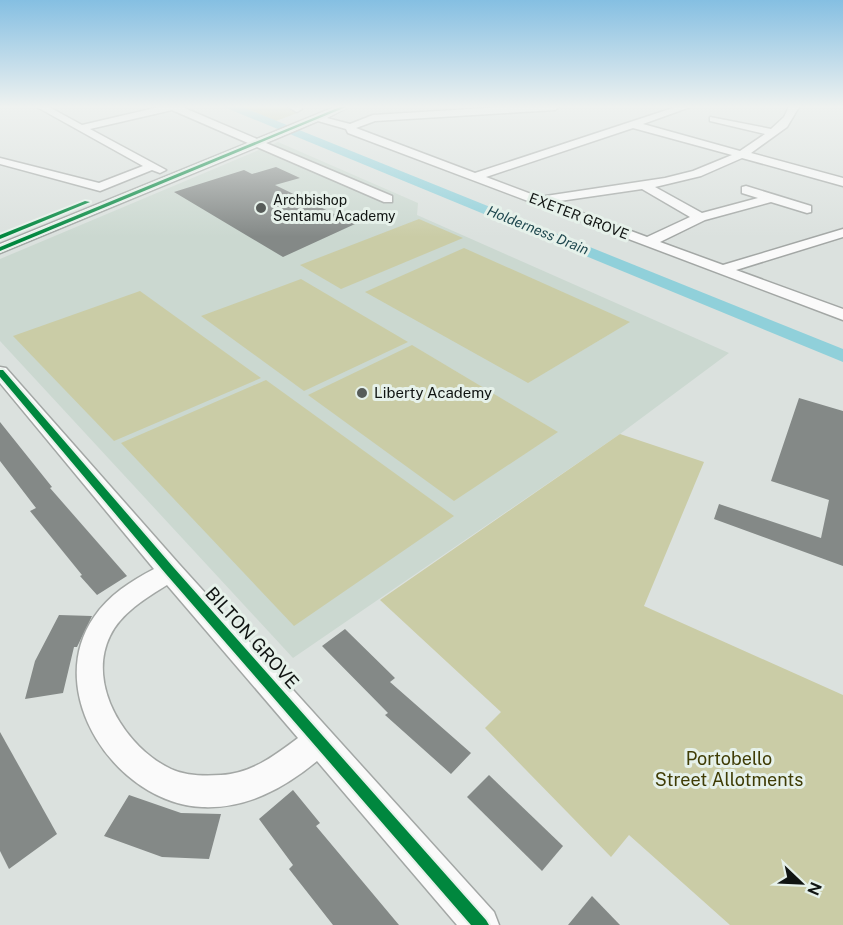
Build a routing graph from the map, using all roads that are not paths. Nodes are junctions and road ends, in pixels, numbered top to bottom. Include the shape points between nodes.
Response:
1 (122, 150) edge
2 (219, 150) edge
3 (228, 150) edge
4 (275, 150) edge
5 (403, 150) edge
6 (557, 150) edge
7 (729, 150) edge
8 (749, 150) edge
9 (743, 154) junction
10 (0, 161) edge
11 (24, 166) junction
12 (157, 169) junction
13 (0, 174) edge
14 (475, 177) junction
15 (843, 182) edge
16 (642, 185) junction
17 (746, 190) dead end
18 (771, 198) junction
19 (388, 199) dead end
20 (538, 201) junction
21 (807, 209) dead end
22 (700, 217) junction
23 (843, 233) edge
24 (0, 237) edge
25 (648, 242) junction
26 (0, 249) edge
27 (721, 270) junction
28 (843, 315) edge
29 (0, 372) edge
30 (170, 570) junction
31 (320, 740) junction
32 (481, 925) edge

1 - 12 street
2 - 12 street
3 - 26 street
4 - 19 street
5 - 14 street, EXETER GROVE
6 - 14 street
7 - 9 street
8 - 9 street
9 - 15 street
9 - 16 street via 715,166
10 - 11 street
11 - 12 street via 100,187
11 - 13 street
12 - 24 street
14 - 20 street, EXETER GROVE
16 - 20 street
16 - 22 street
17 - 18 street
18 - 21 street
18 - 22 street
20 - 25 street, EXETER GROVE
22 - 25 street
23 - 27 street
25 - 27 street, EXETER GROVE
27 - 28 street, EXETER GROVE
29 - 30 street, BILTON GROVE
30 - 31 street, BILTON GROVE
30 - 31 street via 129,596 108,618 96,637 89,660 88,679 95,702 116,743 130,760 173,786 221,791 248,786 279,772
31 - 32 street, BILTON GROVE

